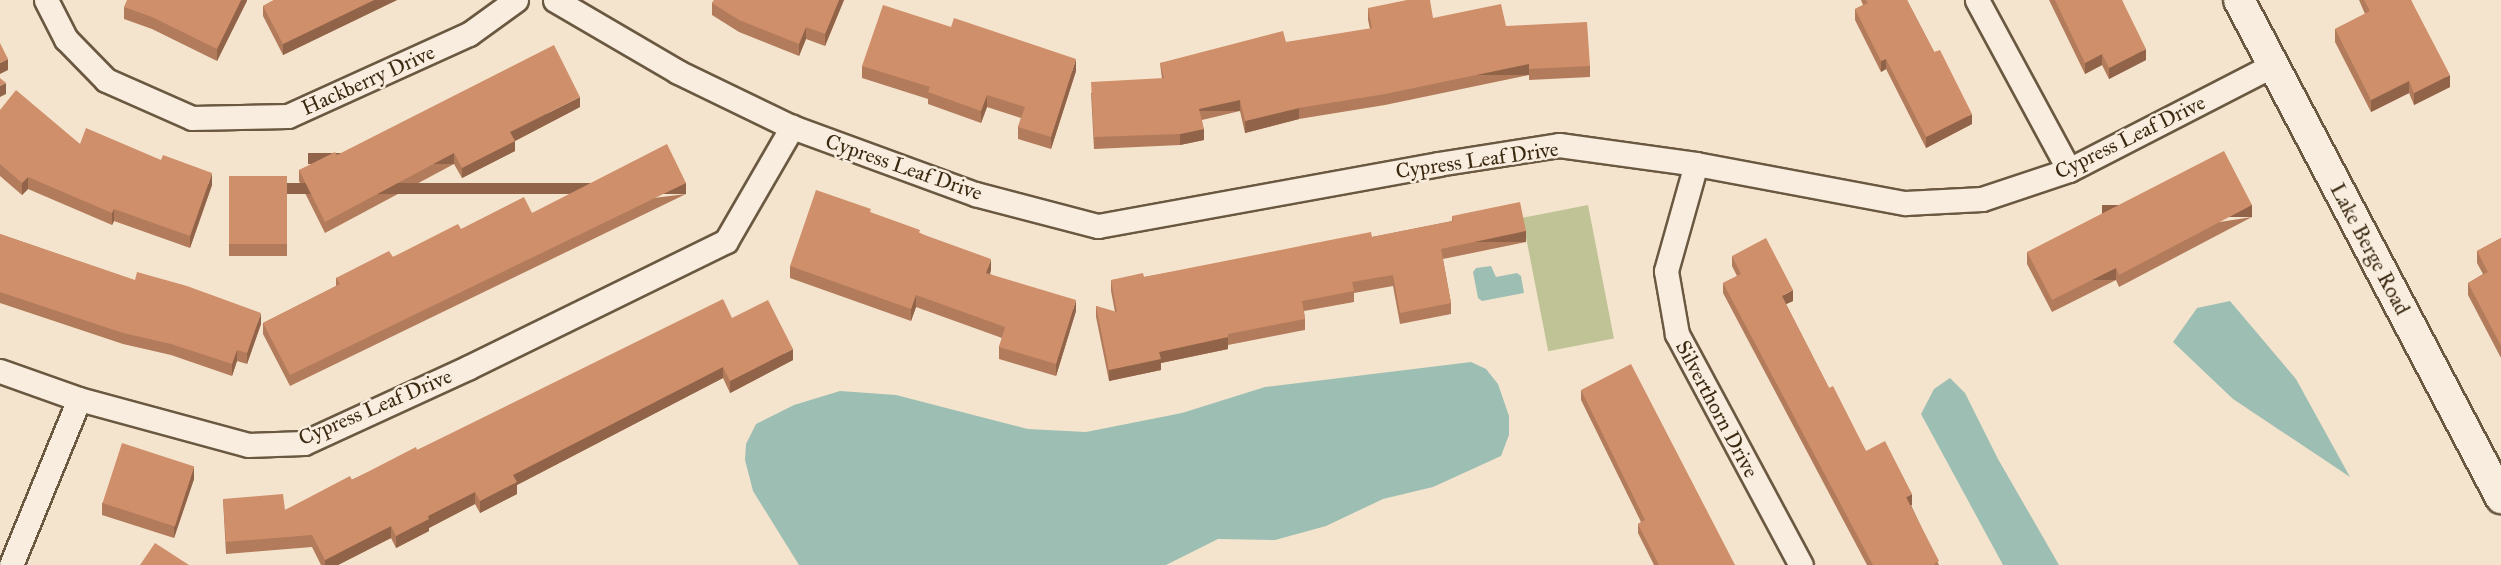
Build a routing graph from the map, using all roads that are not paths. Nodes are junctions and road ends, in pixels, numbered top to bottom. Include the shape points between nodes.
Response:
1 (46, 0) edge
2 (516, 0) edge
3 (555, 0) edge
4 (1977, 0) edge
5 (2239, 0) edge
6 (2273, 65) junction
7 (792, 127) junction
8 (1696, 164) junction
9 (2070, 170) junction
10 (0, 372) edge
11 (79, 399) junction
12 (2501, 498) edge
13 (11, 565) edge
14 (1801, 565) edge

1 - 2 street, Hackberry Drive via 66,39 106,80 192,118 288,116 469,34
3 - 7 street, Cypress Leaf Drive via 678,72
4 - 9 street
5 - 6 street, Lake Berge Road
6 - 9 street, Cypress Leaf Drive
6 - 12 street, Lake Berge Road
7 - 8 street, Cypress Leaf Drive via 975,194 1098,226 1559,145
7 - 11 street, Cypress Leaf Drive via 726,241 304,443 248,445
8 - 9 street, Cypress Leaf Drive via 1905,203 1982,199
8 - 14 street, Silverthorn Drive via 1667,271 1677,334
10 - 11 street, Cypress Leaf Drive
11 - 13 street

